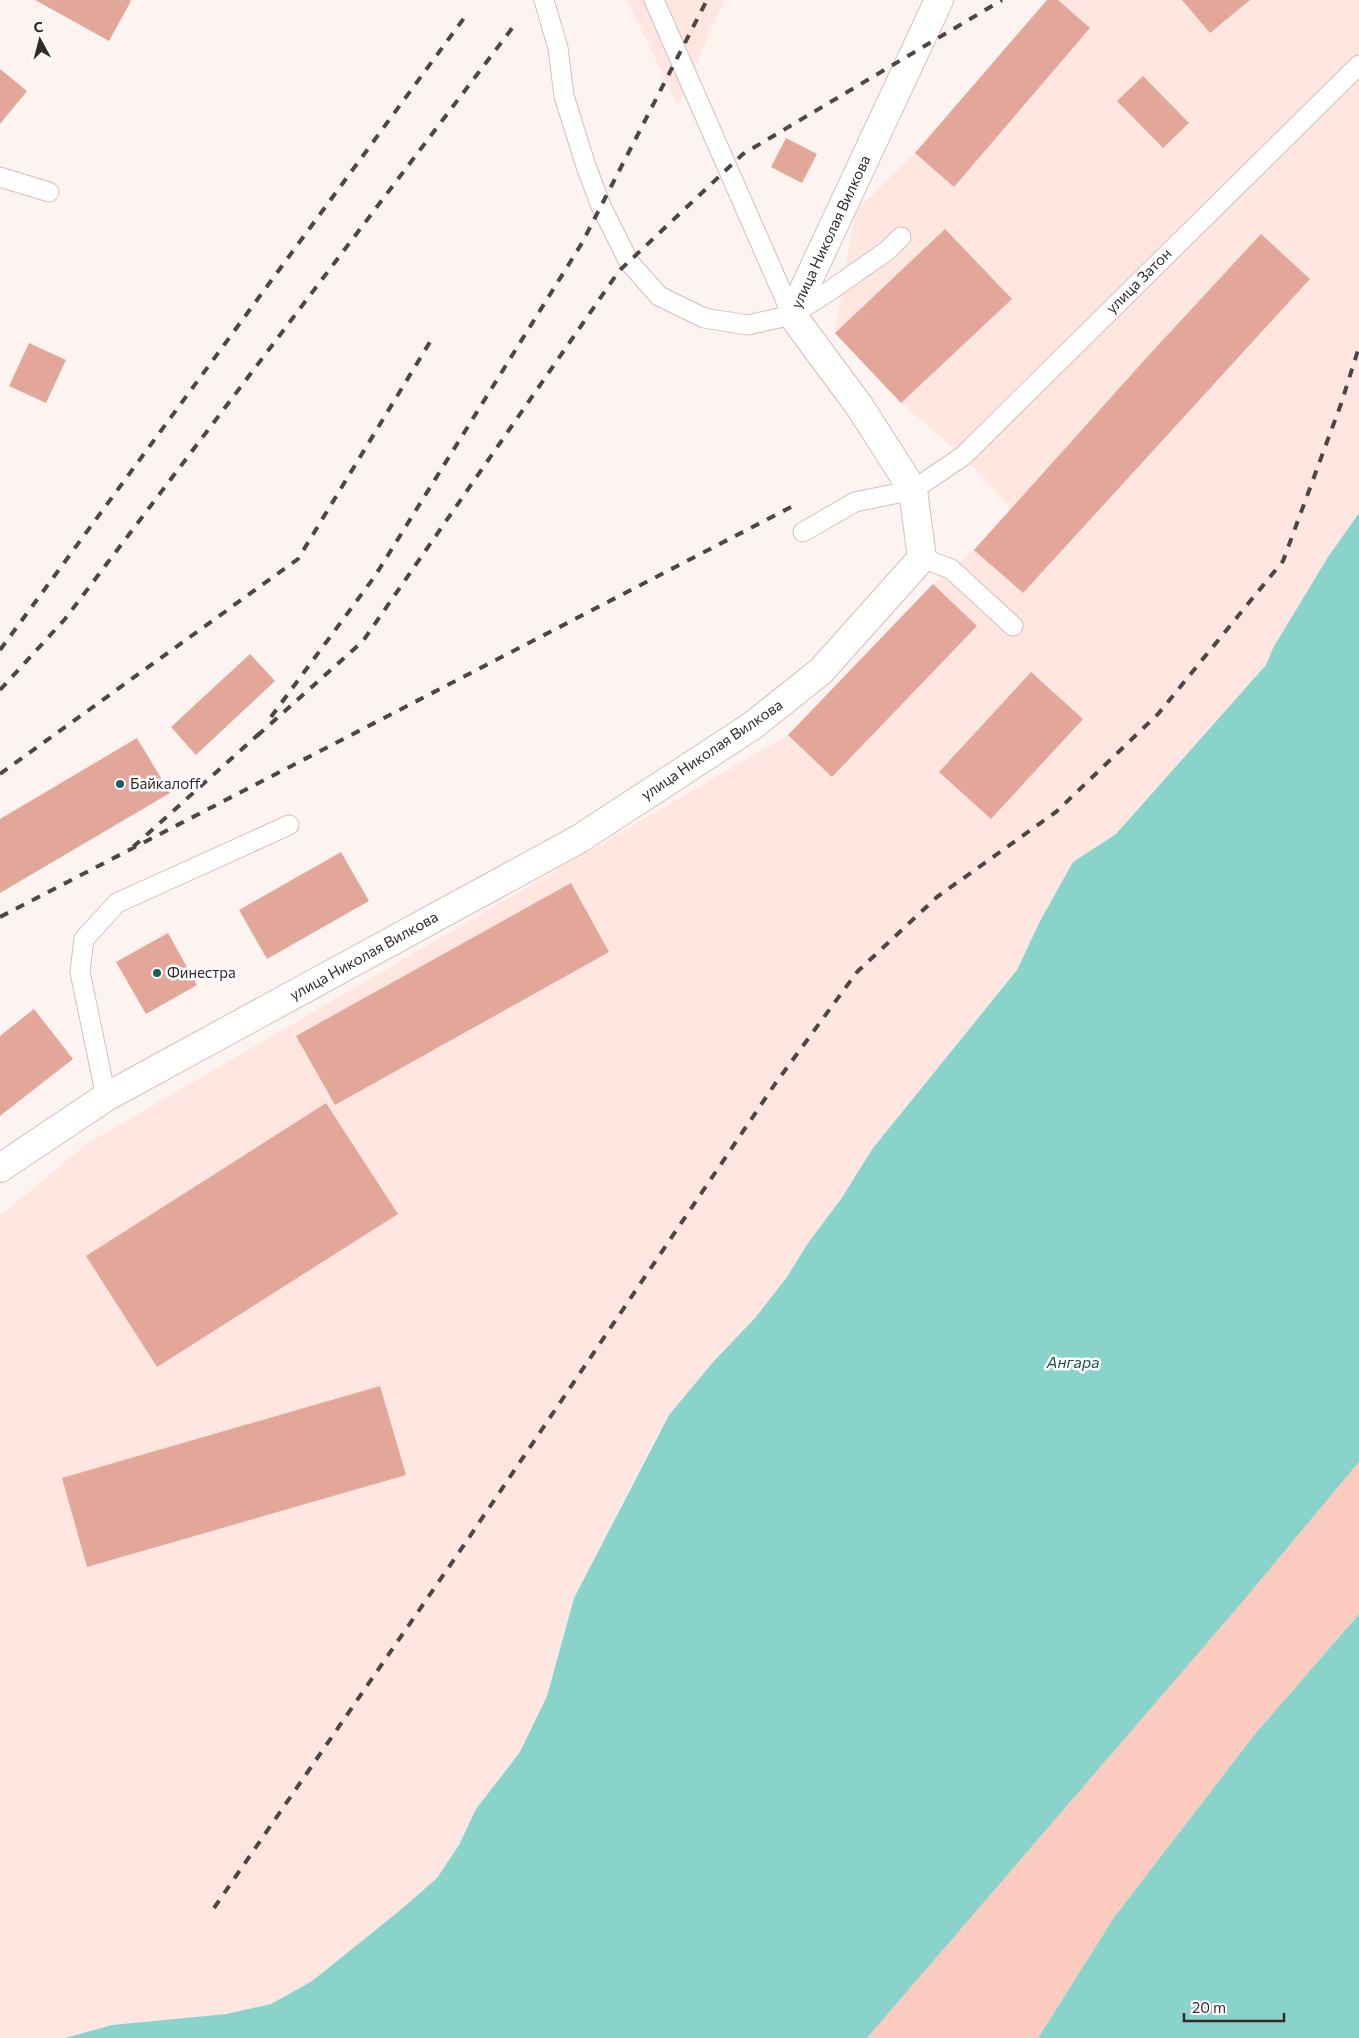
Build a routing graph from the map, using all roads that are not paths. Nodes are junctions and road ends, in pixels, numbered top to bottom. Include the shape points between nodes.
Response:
1 (544, 0) edge
2 (654, 0) edge
3 (939, 0) edge
4 (1359, 65) edge
5 (0, 177) edge
6 (49, 192) dead end
7 (901, 237) dead end
8 (792, 316) junction
9 (914, 490) junction
10 (803, 532) dead end
11 (922, 558) junction
12 (1013, 626) dead end
13 (289, 825) dead end
14 (106, 1097) junction
15 (0, 1168) edge

1 - 8 lane via 558,48 564,96 586,166 601,206 629,262 659,296 704,318 748,325
2 - 8 lane
3 - 8 street, улица Николая Вилкова
4 - 9 lane, улица Затон via 963,456
5 - 6 lane
7 - 8 lane via 888,250
8 - 9 street, улица Николая Вилкова via 860,408
9 - 10 lane via 856,502
9 - 11 street, улица Николая Вилкова
11 - 12 lane via 951,569
11 - 14 street, улица Николая Вилкова via 821,671 752,726 579,839
13 - 14 lane via 117,903 84,939 80,972
14 - 15 street, улица Николая Вилкова

